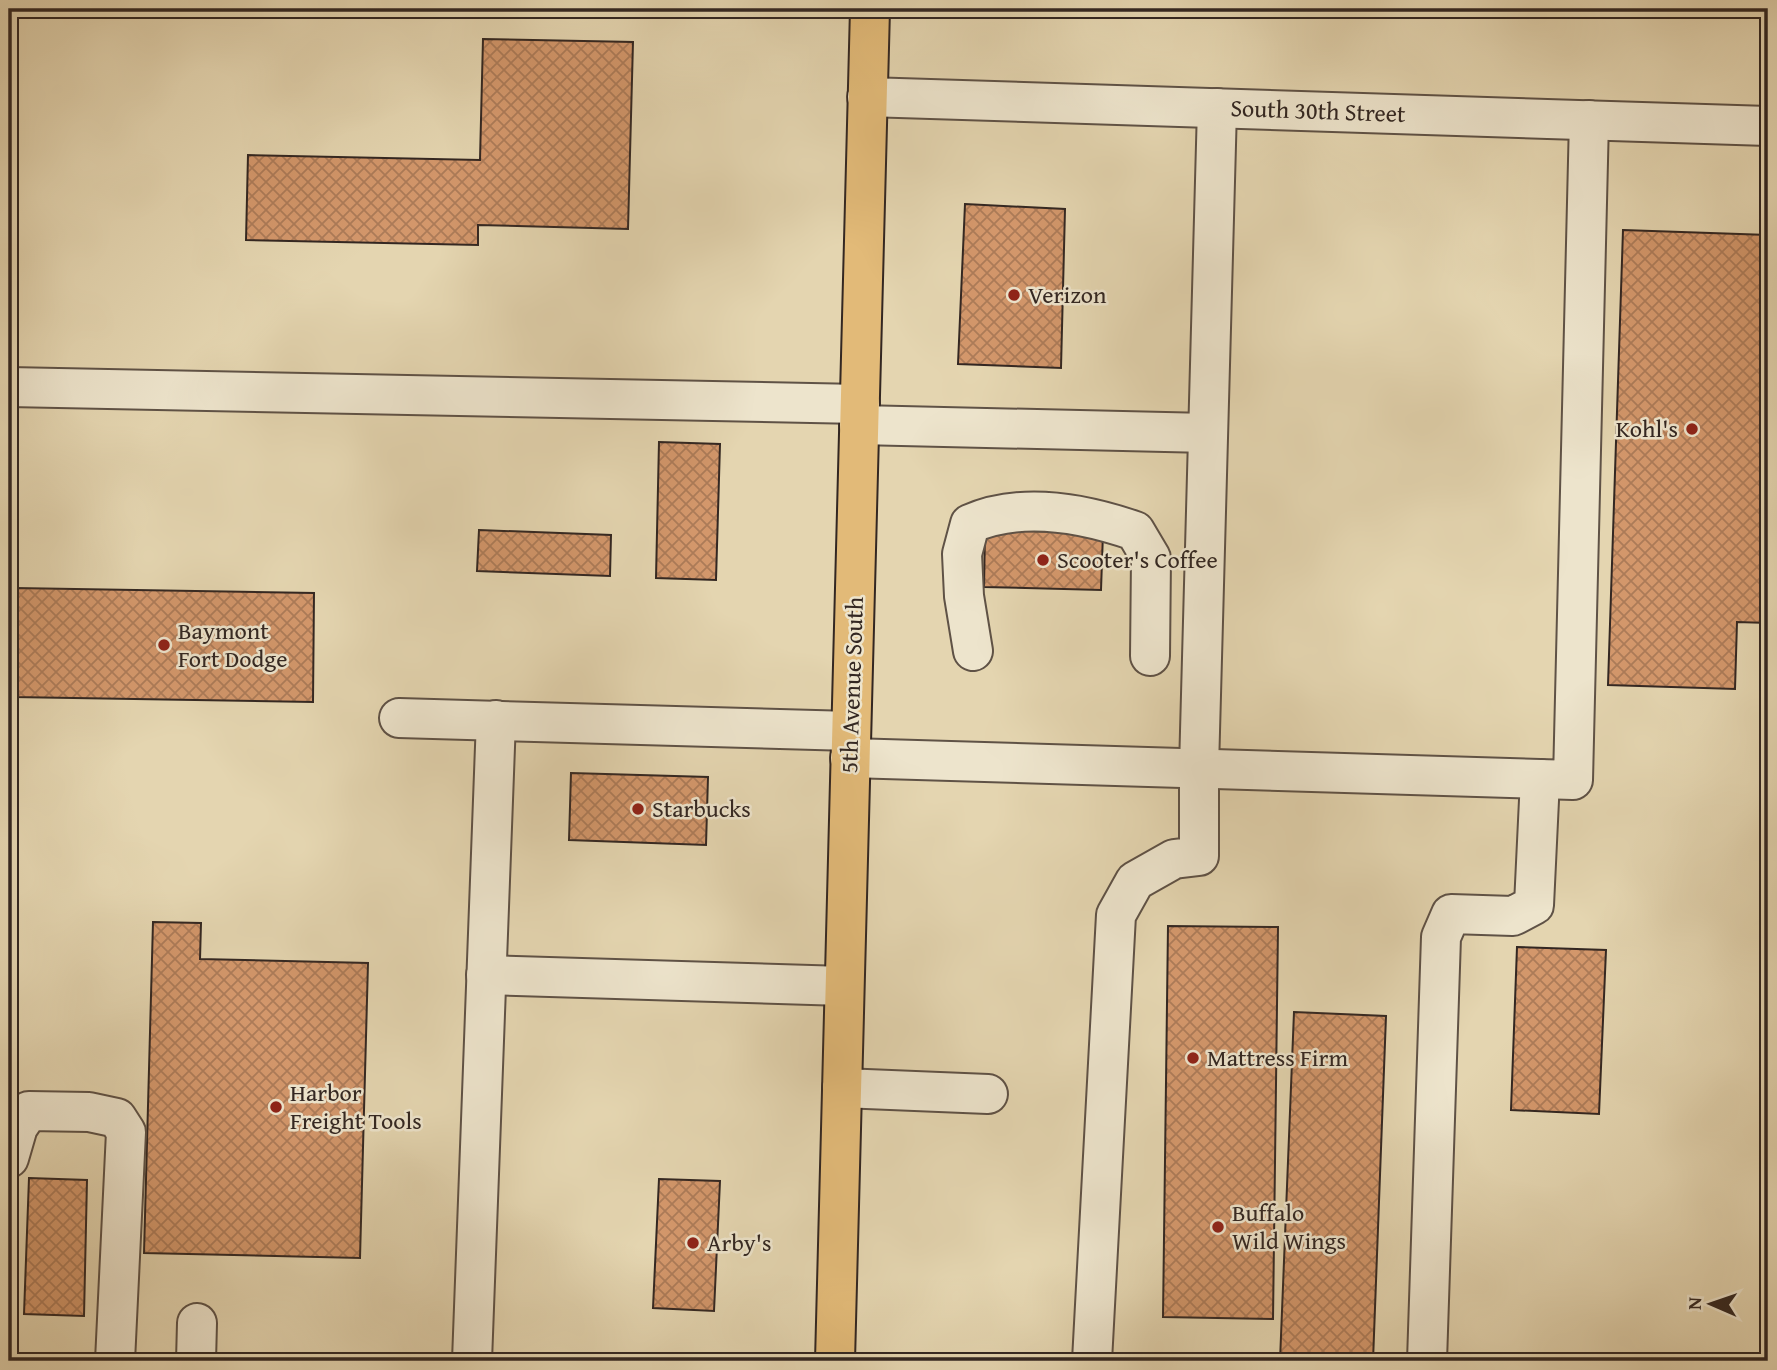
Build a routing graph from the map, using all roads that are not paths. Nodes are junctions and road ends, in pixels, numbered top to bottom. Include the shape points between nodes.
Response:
1 (870, 9) edge
2 (867, 97) junction
3 (1217, 108) junction
4 (1589, 120) junction
5 (1768, 126) edge
6 (9, 387) edge
7 (859, 414) junction
8 (1208, 433) junction
9 (973, 651) dead end
10 (1150, 656) dead end
11 (398, 718) dead end
12 (496, 720) junction
13 (851, 744) junction
14 (1199, 768) junction
15 (1539, 779) junction
16 (486, 975) junction
17 (844, 986) junction
18 (842, 1088) junction
19 (988, 1094) dead end
20 (9, 1158) edge
21 (197, 1323) dead end
22 (116, 1361) edge
23 (196, 1361) edge
24 (472, 1361) edge
25 (835, 1361) edge
26 (1093, 1361) edge
27 (1427, 1361) edge

1 - 2 main road, 5th Avenue South
2 - 3 street, South 30th Street
2 - 7 main road, 5th Avenue South
3 - 4 street, South 30th Street
3 - 8 street
4 - 5 street, South 30th Street
4 - 15 street via 1573,780
6 - 7 street
7 - 8 street
7 - 13 main road, 5th Avenue South
8 - 14 street
9 - 10 street via 962,554 970,524 987,516 1047,511 1097,518 1135,531 1151,558
11 - 12 street
12 - 13 street
12 - 16 street
13 - 14 street
13 - 17 main road, 5th Avenue South
14 - 15 street
14 - 26 street via 1199,856 1174,859 1135,881 1116,915
15 - 27 street via 1534,905 1513,916 1451,915 1441,937
16 - 17 street
16 - 24 street
17 - 18 main road, 5th Avenue South
18 - 19 street
18 - 25 main road, 5th Avenue South
20 - 22 street via 18,1127 29,1111 89,1112 117,1118 126,1132
21 - 23 street

